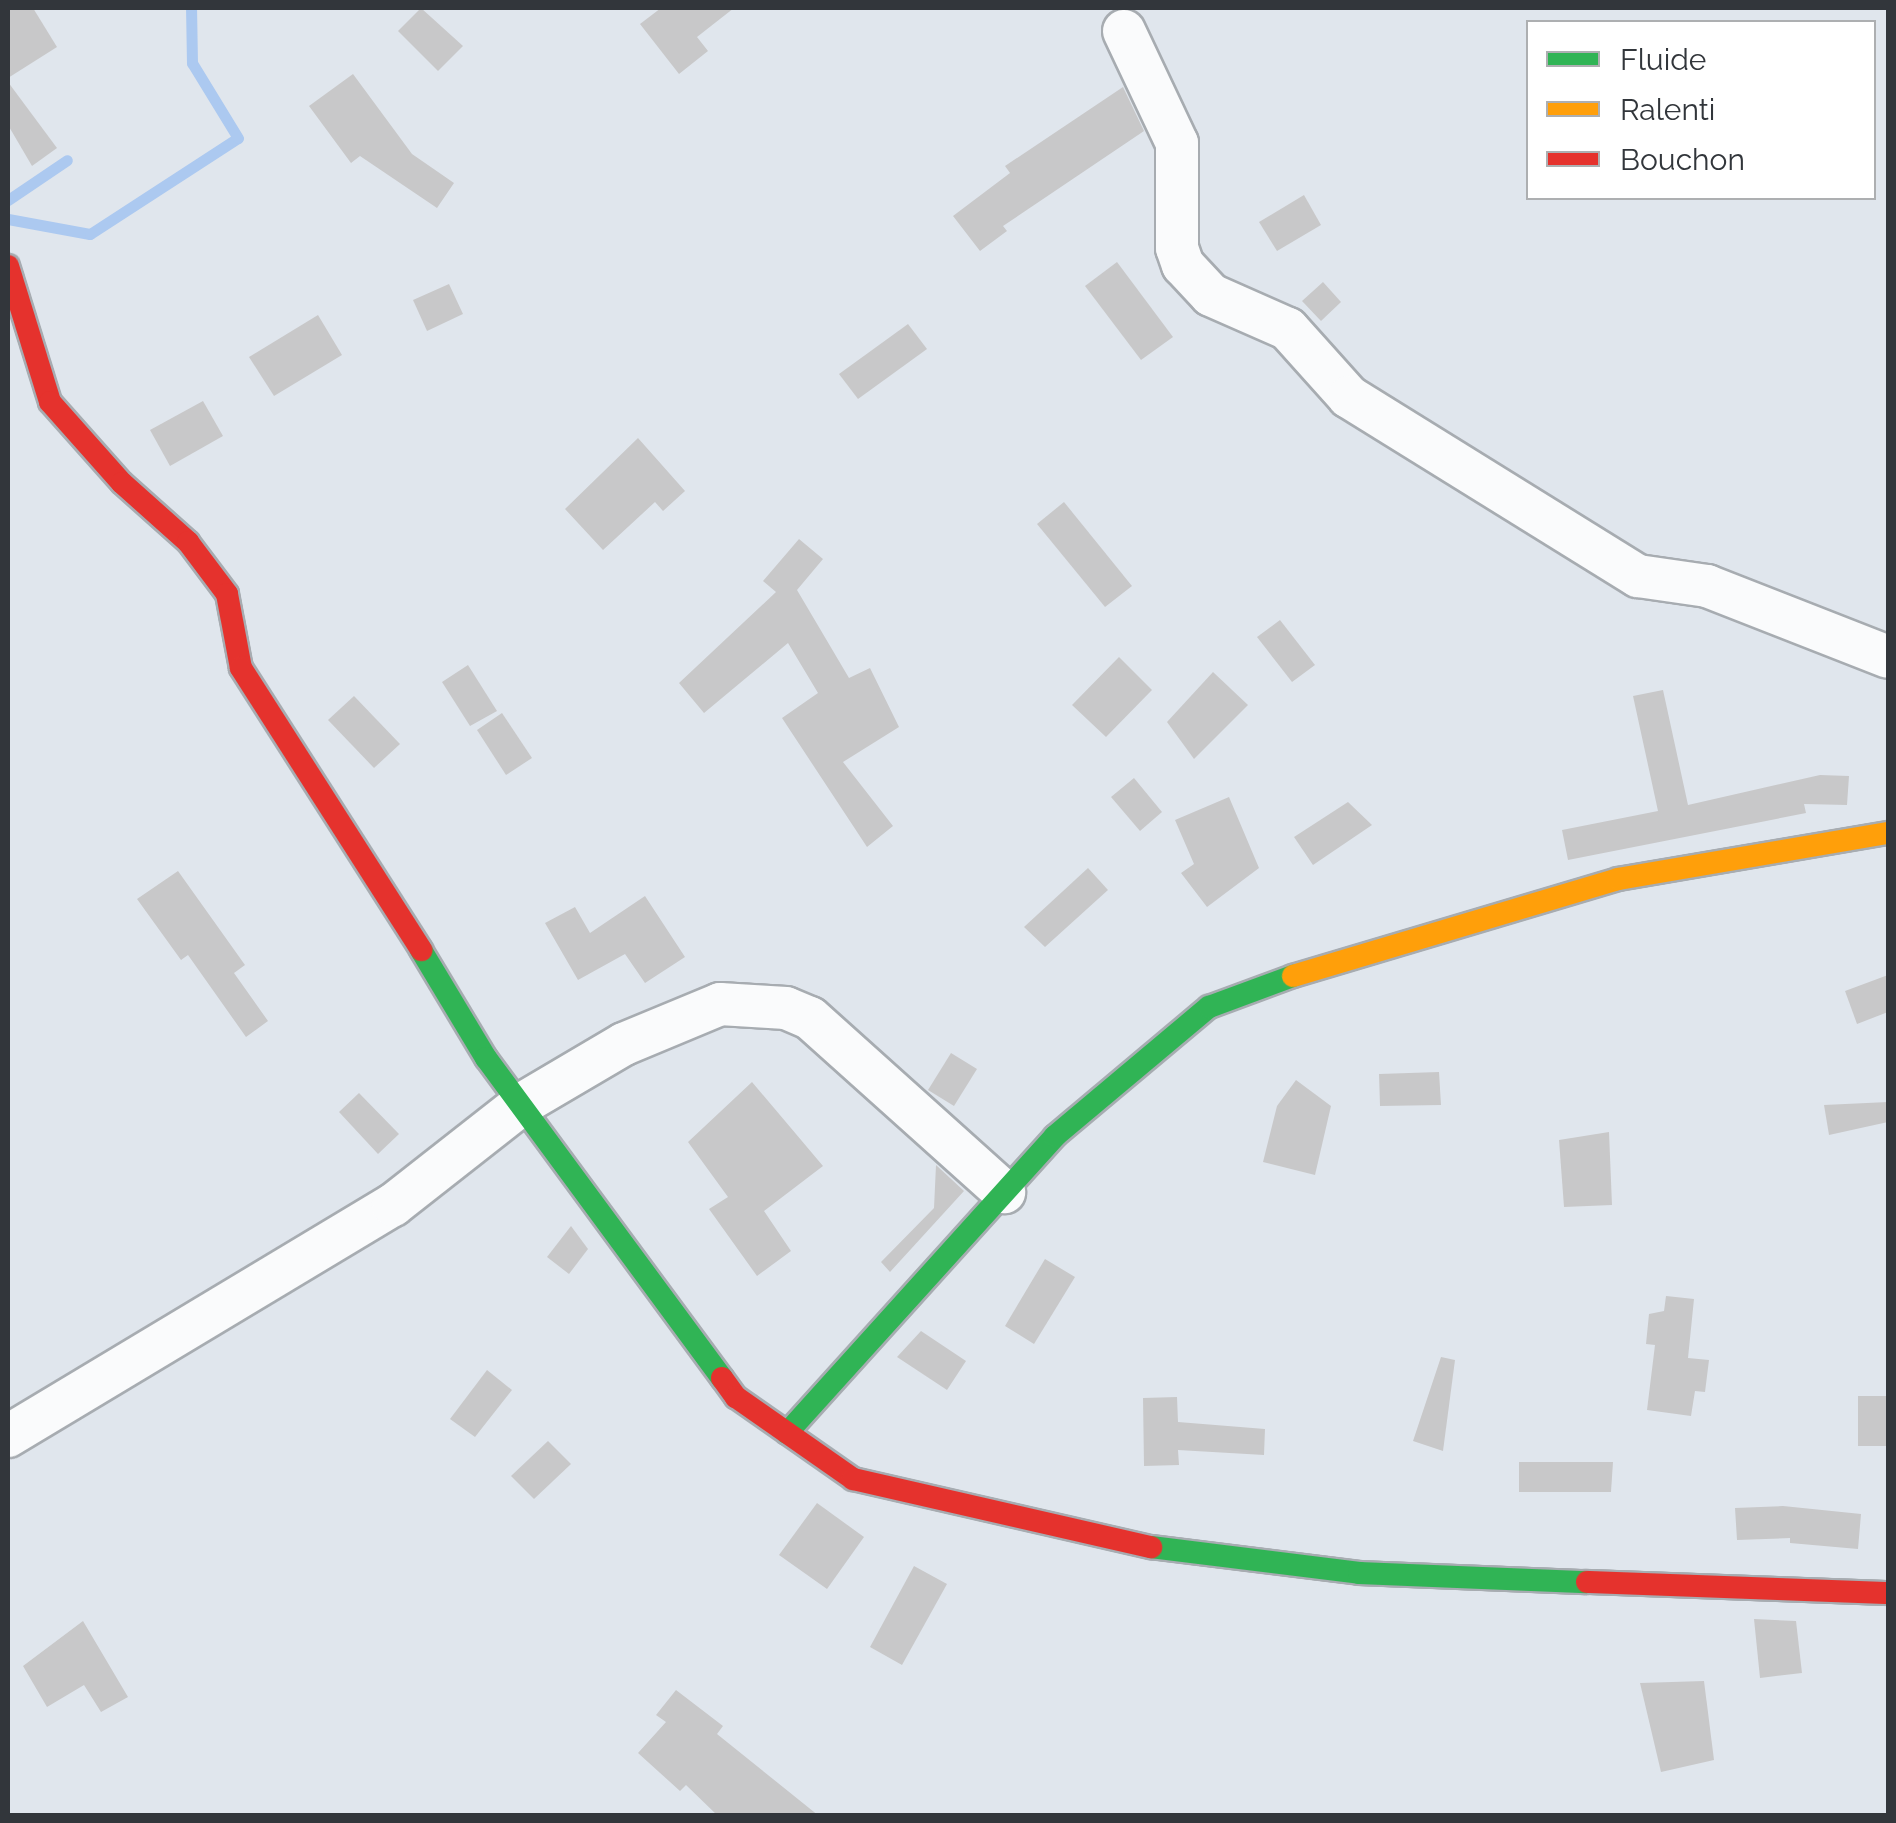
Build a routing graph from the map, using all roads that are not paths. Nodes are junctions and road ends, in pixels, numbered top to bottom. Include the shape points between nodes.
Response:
1 (1124, 30) dead end
2 (8, 266) edge
3 (1888, 657) edge
4 (1888, 833) edge
5 (522, 1104) junction
6 (1004, 1192) junction
7 (786, 1432) junction
8 (8, 1436) edge
9 (1888, 1593) edge

1 - 3 street via 1177,142 1177,248 1183,265 1211,295 1288,329 1349,398 1612,562 1653,580 1707,586
2 - 5 street via 50,402 122,483 188,542 227,594 241,668 347,825 486,1058
4 - 6 street via 1618,879 1350,956 1209,1006 1054,1136
5 - 6 street via 624,1044 720,1004 786,1008 851,1050
5 - 7 street via 629,1259 736,1397
5 - 8 street via 393,1205
6 - 7 street
7 - 9 street via 853,1479 1132,1545 1359,1573

